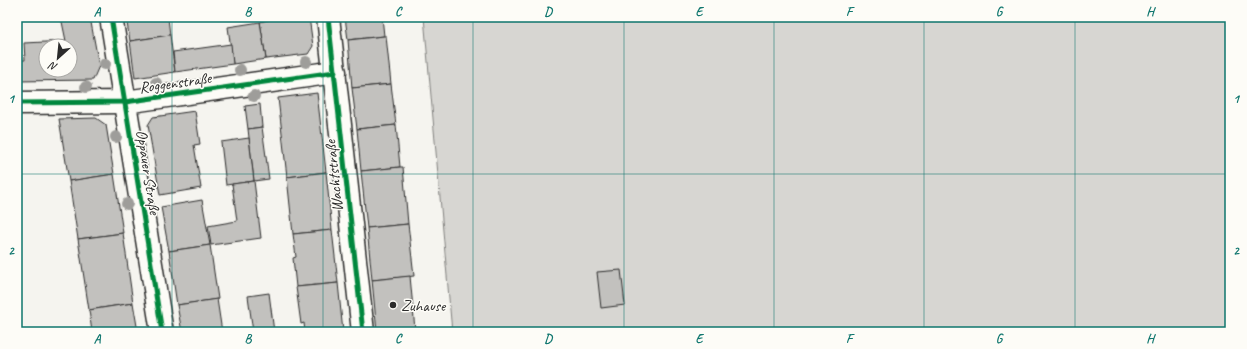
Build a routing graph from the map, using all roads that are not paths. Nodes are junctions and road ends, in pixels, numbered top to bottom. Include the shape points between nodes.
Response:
1 (111, 17) edge
2 (328, 17) edge
3 (335, 72) junction
4 (124, 102) junction
5 (17, 103) edge
6 (162, 332) edge
7 (363, 332) edge

1 - 4 street, Oppauer Straße
2 - 3 street, Wachtstraße
3 - 4 street, Roggenstraße
3 - 7 street, Wachtstraße
4 - 5 street, Roggenstraße
4 - 6 street, Oppauer Straße

